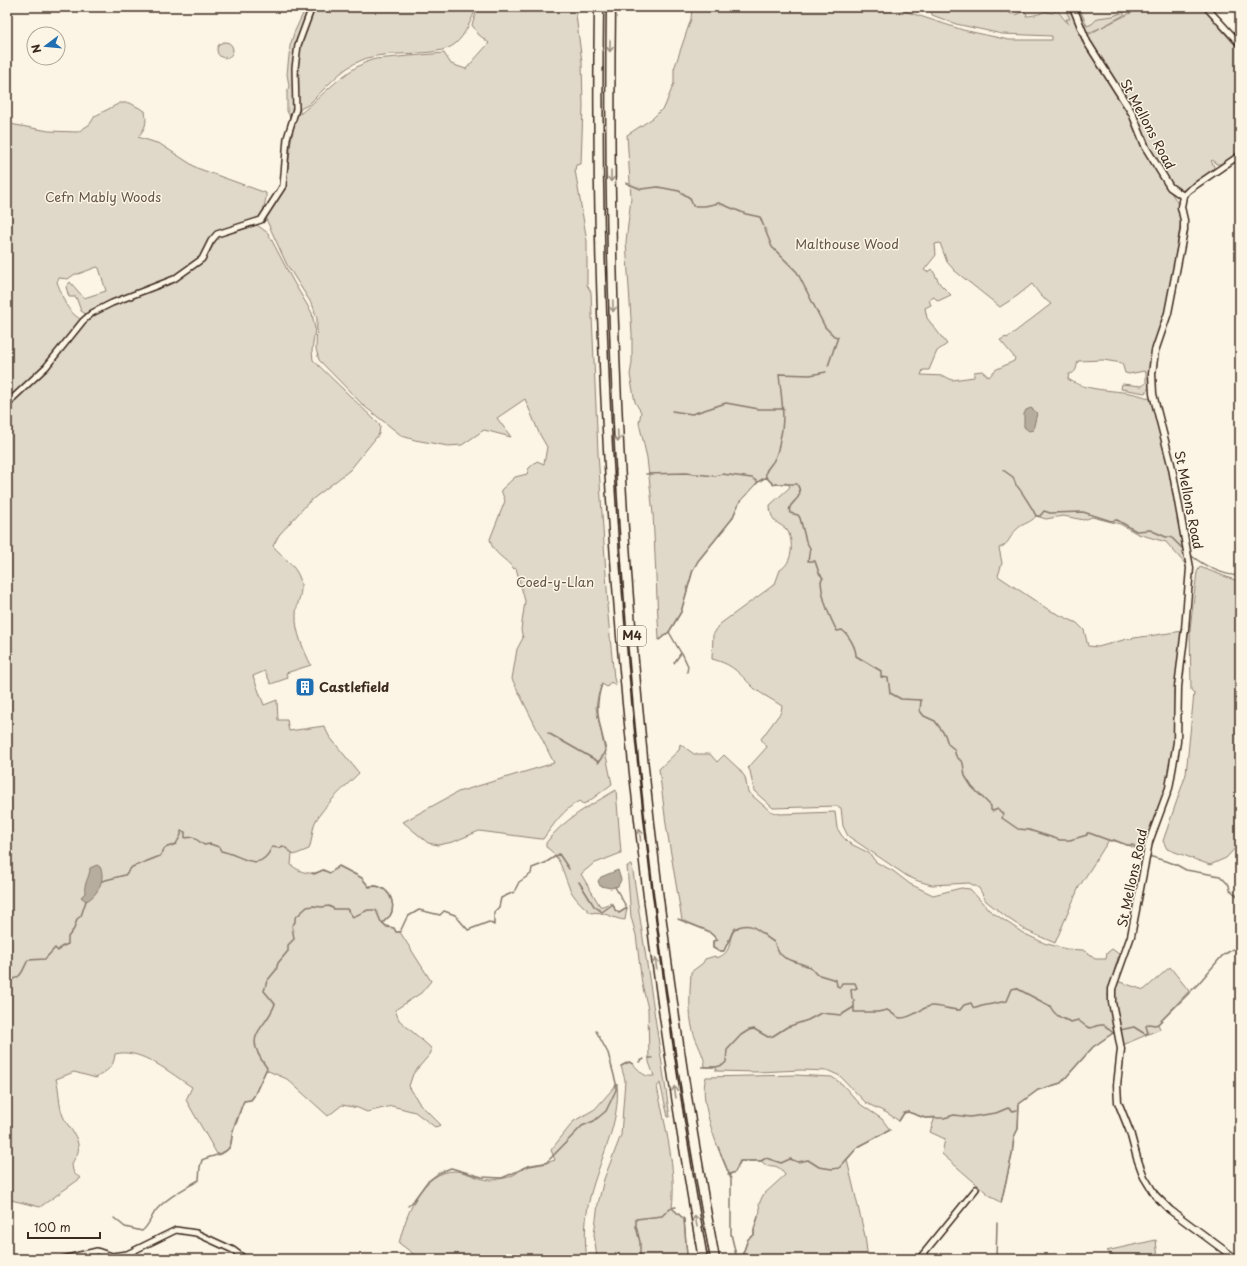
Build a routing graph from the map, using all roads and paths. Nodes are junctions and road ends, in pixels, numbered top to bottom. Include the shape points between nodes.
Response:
1 (312, 7) edge
2 (599, 7) edge
3 (611, 7) edge
4 (1073, 7) edge
5 (1206, 7) edge
6 (1240, 44) edge
7 (1240, 155) edge
8 (1183, 196) junction
9 (7, 406) edge
10 (976, 1189) dead end
11 (63, 1259) edge
12 (245, 1259) edge
13 (703, 1259) edge
14 (715, 1259) edge
15 (920, 1259) edge
16 (1236, 1259) edge

1 - 9 street via 298,45 295,68 296,109 288,138 283,186 261,220 217,234 202,260 174,279 92,313 46,367
13 -> 2 highway, M4 via 651,925 618,610 601,293
3 -> 14 highway, M4 via 613,302 621,489 629,600 662,920 692,1129
4 - 8 main road, St Mellons Road via 1086,42 1132,113 1146,148 1170,187
5 - 6 street
7 - 8 street
8 - 16 main road, St Mellons Road via 1181,207 1184,230 1168,313 1155,351 1152,374 1153,394 1172,468 1190,568 1186,629 1178,687 1173,771 1149,842 1131,936 1112,989 1121,1049 1116,1094 1144,1177 1156,1194 1170,1210
10 - 15 street
11 - 12 street via 97,1251 112,1256 127,1254 176,1230 196,1233 233,1250

